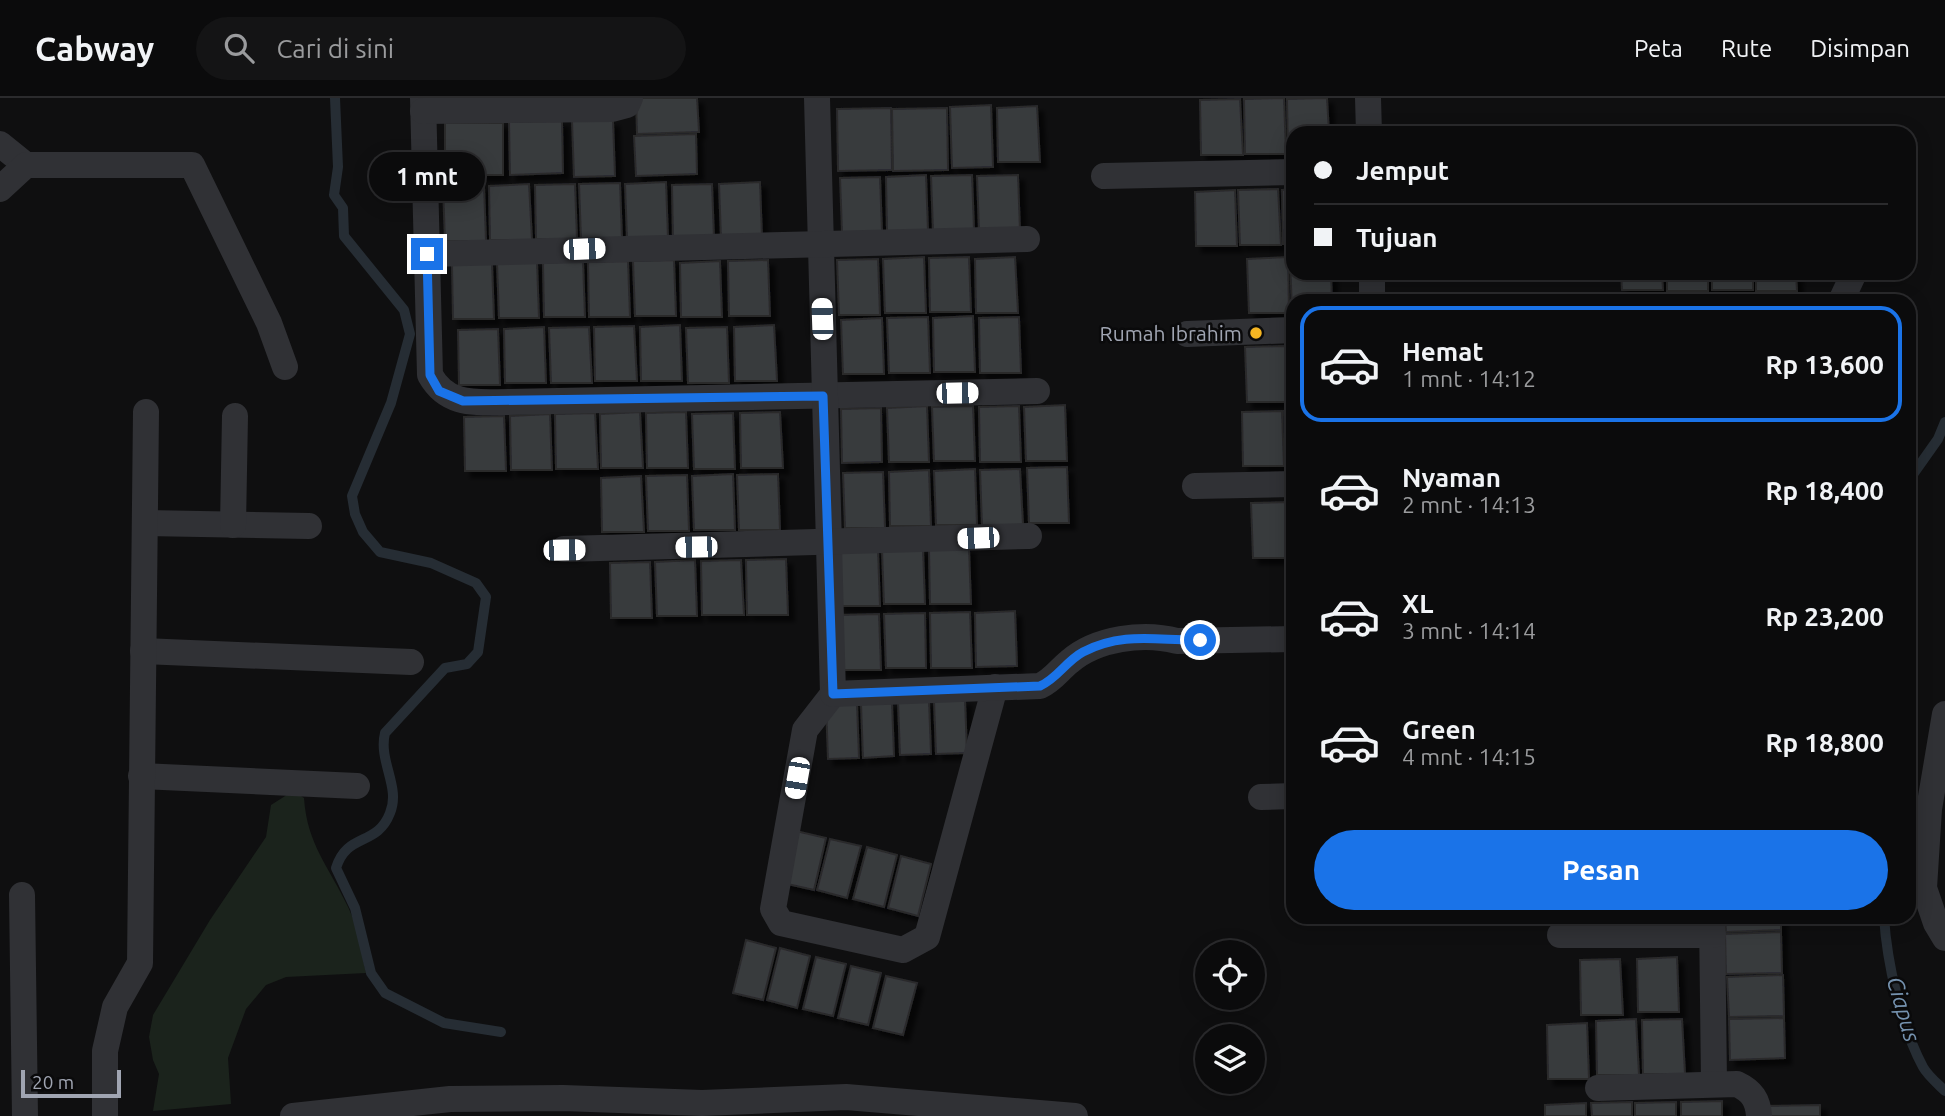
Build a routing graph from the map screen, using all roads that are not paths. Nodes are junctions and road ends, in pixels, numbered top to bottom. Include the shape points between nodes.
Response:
1 (630, 98) edge
2 (817, 98) edge
3 (837, 98) edge
4 (1368, 98) edge
5 (423, 105) edge
6 (1369, 126) edge
7 (0, 144) edge
8 (26, 165) junction
9 (1286, 172) edge
10 (1104, 176) dead end
11 (0, 189) edge
12 (1027, 239) dead end
13 (820, 243) junction
14 (427, 254) junction
15 (1286, 330) edge
16 (1187, 334) dead end
17 (285, 367) dead end
18 (1037, 391) dead end
19 (823, 396) junction
20 (146, 412) dead end
21 (235, 415) dead end
22 (1286, 484) edge
23 (1195, 486) dead end
24 (145, 523) junction
25 (233, 525) junction
26 (309, 526) dead end
27 (1028, 536) dead end
28 (828, 544) junction
29 (564, 550) dead end
30 (1286, 639) edge
31 (143, 650) junction
32 (411, 662) dead end
33 (995, 687) junction
34 (833, 694) junction
35 (1944, 722) edge
36 (141, 776) junction
37 (356, 786) dead end
38 (1286, 796) edge
39 (1261, 797) dead end
40 (22, 895) dead end
41 (1713, 926) edge
42 (1560, 935) dead end
43 (1945, 938) edge
44 (1714, 1083) junction
45 (1598, 1088) dead end
46 (25, 1116) edge
47 (104, 1116) edge
48 (293, 1116) edge
49 (1075, 1116) edge
50 (1759, 1116) edge

1 - 5 street via 627,105 612,109
2 - 3 street
2 - 13 street
4 - 6 street
5 - 14 street
7 - 8 street
8 - 11 street
8 - 17 street via 192,165 269,323
9 - 10 street
12 - 13 street
13 - 14 street
13 - 19 street
14 - 19 street via 430,375 439,391 463,401
15 - 16 street
18 - 19 street
19 - 28 street
20 - 24 street
21 - 25 street
22 - 23 street
24 - 25 street
24 - 31 street
25 - 26 street
27 - 28 street
28 - 29 street
28 - 34 street
30 - 33 street via 1137,637 1082,653 1040,686
31 - 32 street
31 - 36 street
33 - 34 street
33 - 34 street via 927,937 903,950 781,923 773,909 804,730
35 - 43 street via 1929,809 1924,888
36 - 37 street
36 - 47 street via 140,963 116,1007 105,1051
38 - 39 street
40 - 46 street
41 - 42 street
41 - 44 street
44 - 45 street
44 - 50 street via 1750,1090
48 - 49 street via 450,1099 702,1103 846,1097

